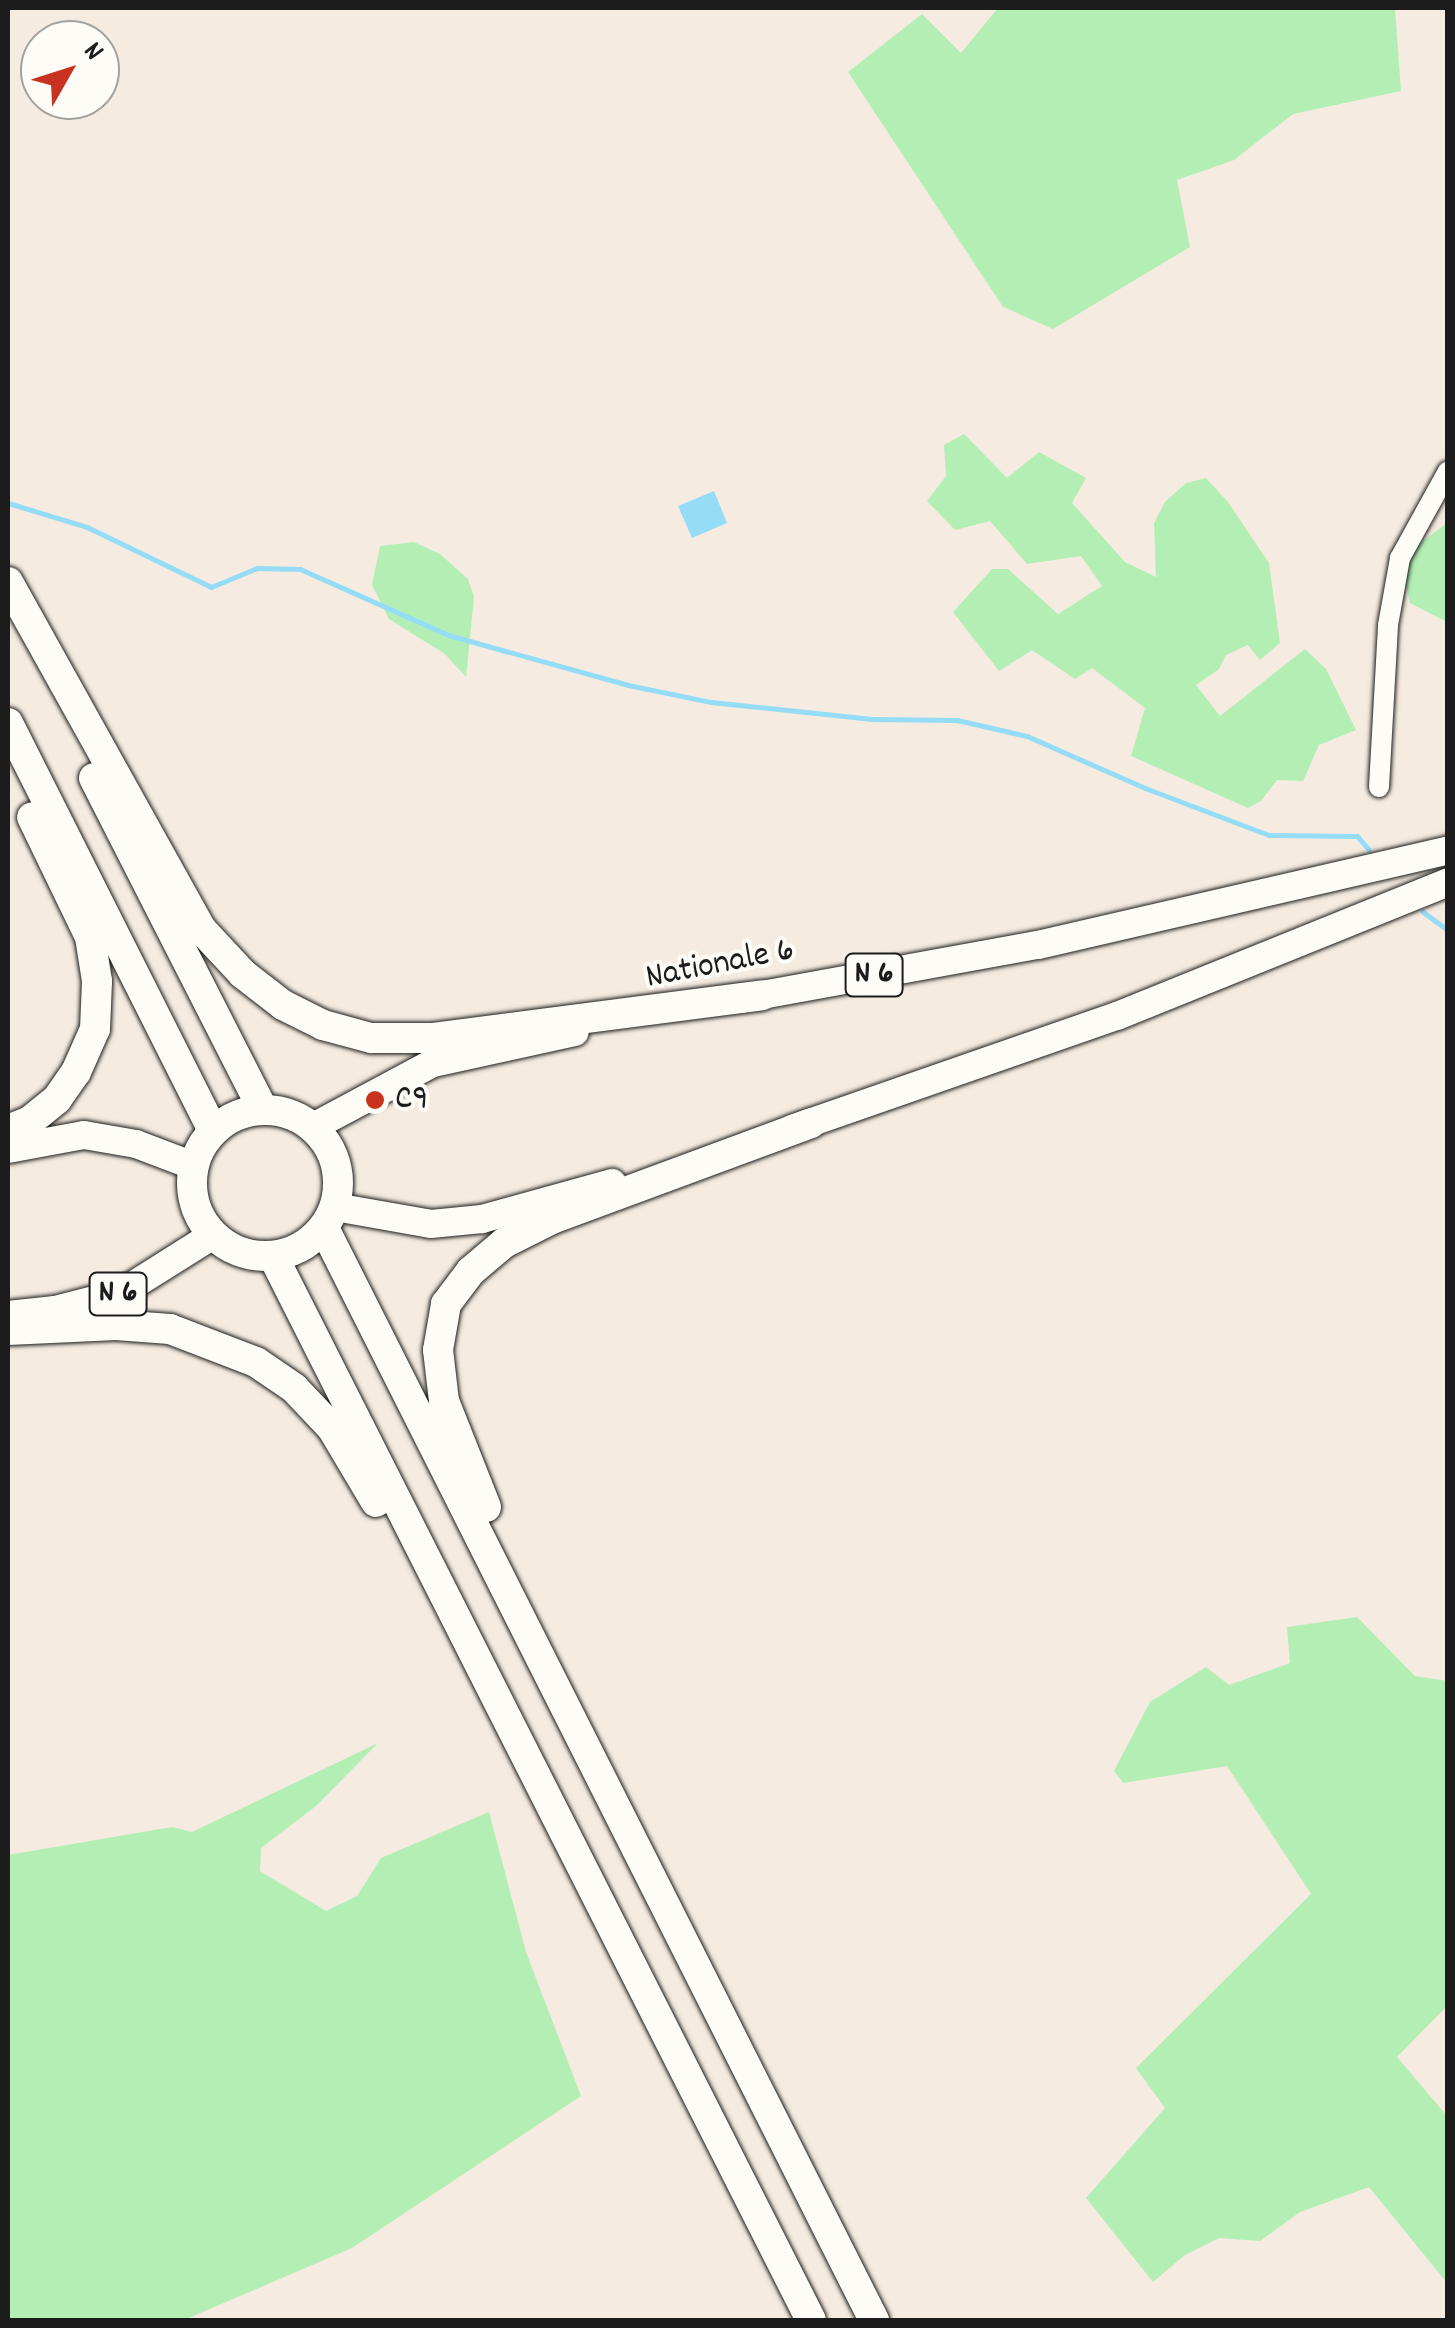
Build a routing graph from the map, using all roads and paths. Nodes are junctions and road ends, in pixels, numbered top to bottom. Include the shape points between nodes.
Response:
1 (1448, 471) edge
2 (8, 582) edge
3 (8, 608) edge
4 (8, 723) edge
5 (8, 764) edge
6 (1379, 787) dead end
7 (1448, 850) edge
8 (1448, 882) edge
9 (762, 995) junction
10 (263, 1109) junction
11 (812, 1123) junction
12 (313, 1127) junction
13 (8, 1130) edge
14 (213, 1130) junction
15 (8, 1150) edge
16 (194, 1166) junction
17 (329, 1218) junction
18 (213, 1235) junction
19 (273, 1256) junction
20 (8, 1315) edge
21 (8, 1330) edge
22 (682, 1943) junction
23 (632, 1968) junction
24 (812, 2320) edge
25 (874, 2320) edge

1 - 6 street via 1400,558 1388,625
2 - 9 highway via 202,930 282,1005 370,1038 433,1038
3 - 10 highway
4 - 14 highway
5 - 13 highway via 90,937 98,982 95,1029 76,1072 56,1099
7 - 9 main road, Nationale 6 / N 6 via 1038,945
8 - 11 main road via 1117,1016
9 - 12 main road, Nationale 6 / N 6 via 434,1062
10 - 12 highway
10 - 14 highway
11 - 17 main road via 482,1220
11 - 22 highway via 552,1219 504,1244 470,1271 446,1304 438,1350 444,1401 464,1462
12 - 17 highway via 336,1163
14 - 16 highway
15 - 16 main road via 84,1135 136,1144
16 - 18 highway via 192,1191
17 - 19 highway via 292,1252
17 - 22 highway
18 - 19 highway via 251,1256
18 - 20 main road, N 6 via 121,1294
19 - 23 highway
21 - 23 highway via 170,1329 256,1362 294,1388 332,1428 370,1492 488,1718
22 - 25 highway
23 - 24 highway

